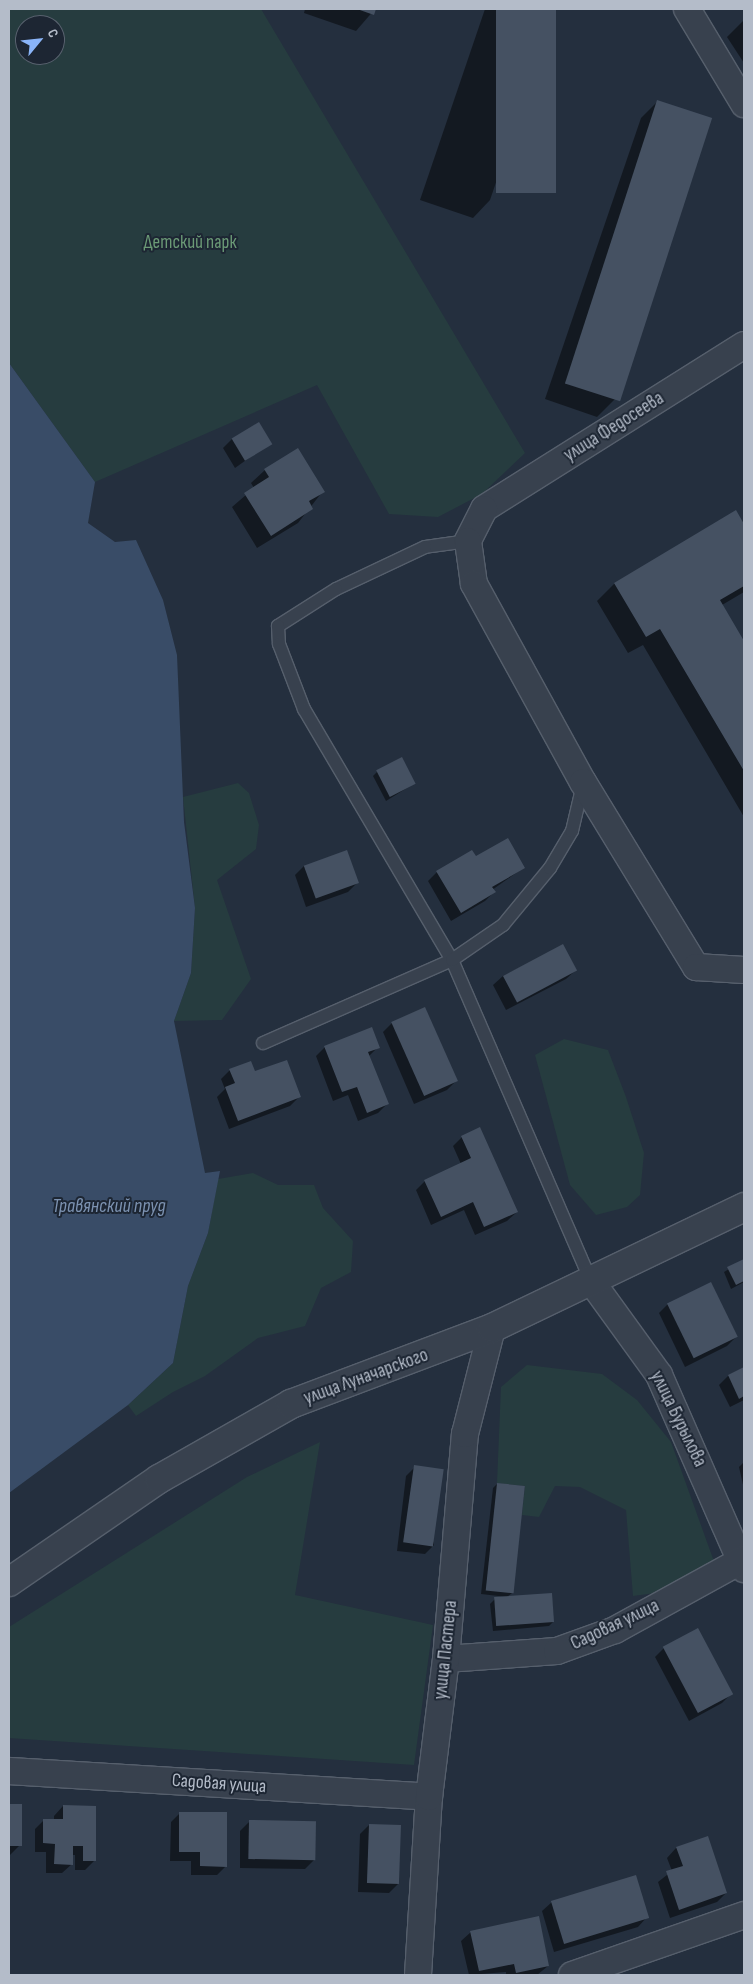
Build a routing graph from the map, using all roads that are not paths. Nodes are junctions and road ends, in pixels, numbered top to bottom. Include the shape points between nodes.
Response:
1 (687, 9) edge
2 (744, 104) edge
3 (744, 344) edge
4 (468, 541) junction
5 (583, 782) junction
6 (452, 960) junction
7 (744, 970) edge
8 (263, 1043) dead end
9 (744, 1207) edge
10 (591, 1281) junction
11 (492, 1328) junction
12 (743, 1563) edge
13 (9, 1582) edge
14 (446, 1659) junction
15 (9, 1771) edge
16 (429, 1796) junction
17 (744, 1915) edge
18 (418, 1975) edge
19 (572, 1975) edge

1 - 2 street
3 - 4 street, улица Федосеева via 484,509
4 - 5 street via 474,584
4 - 6 lane via 425,547 336,588 278,626 279,644 304,709
5 - 6 lane via 572,831 550,868 503,925
5 - 7 street via 696,967
6 - 8 lane
6 - 10 lane
9 - 10 street, улица Луначарского
10 - 11 street, улица Луначарского
10 - 12 street, улица Бурылова via 659,1375
11 - 13 street, улица Луначарского via 291,1404 159,1478
11 - 14 street, улица Пастера via 465,1434
12 - 14 street, Садовая улица via 615,1630 557,1651
14 - 16 street, улица Пастера
15 - 16 street, Садовая улица
16 - 18 street, улица Пастера
17 - 19 street

